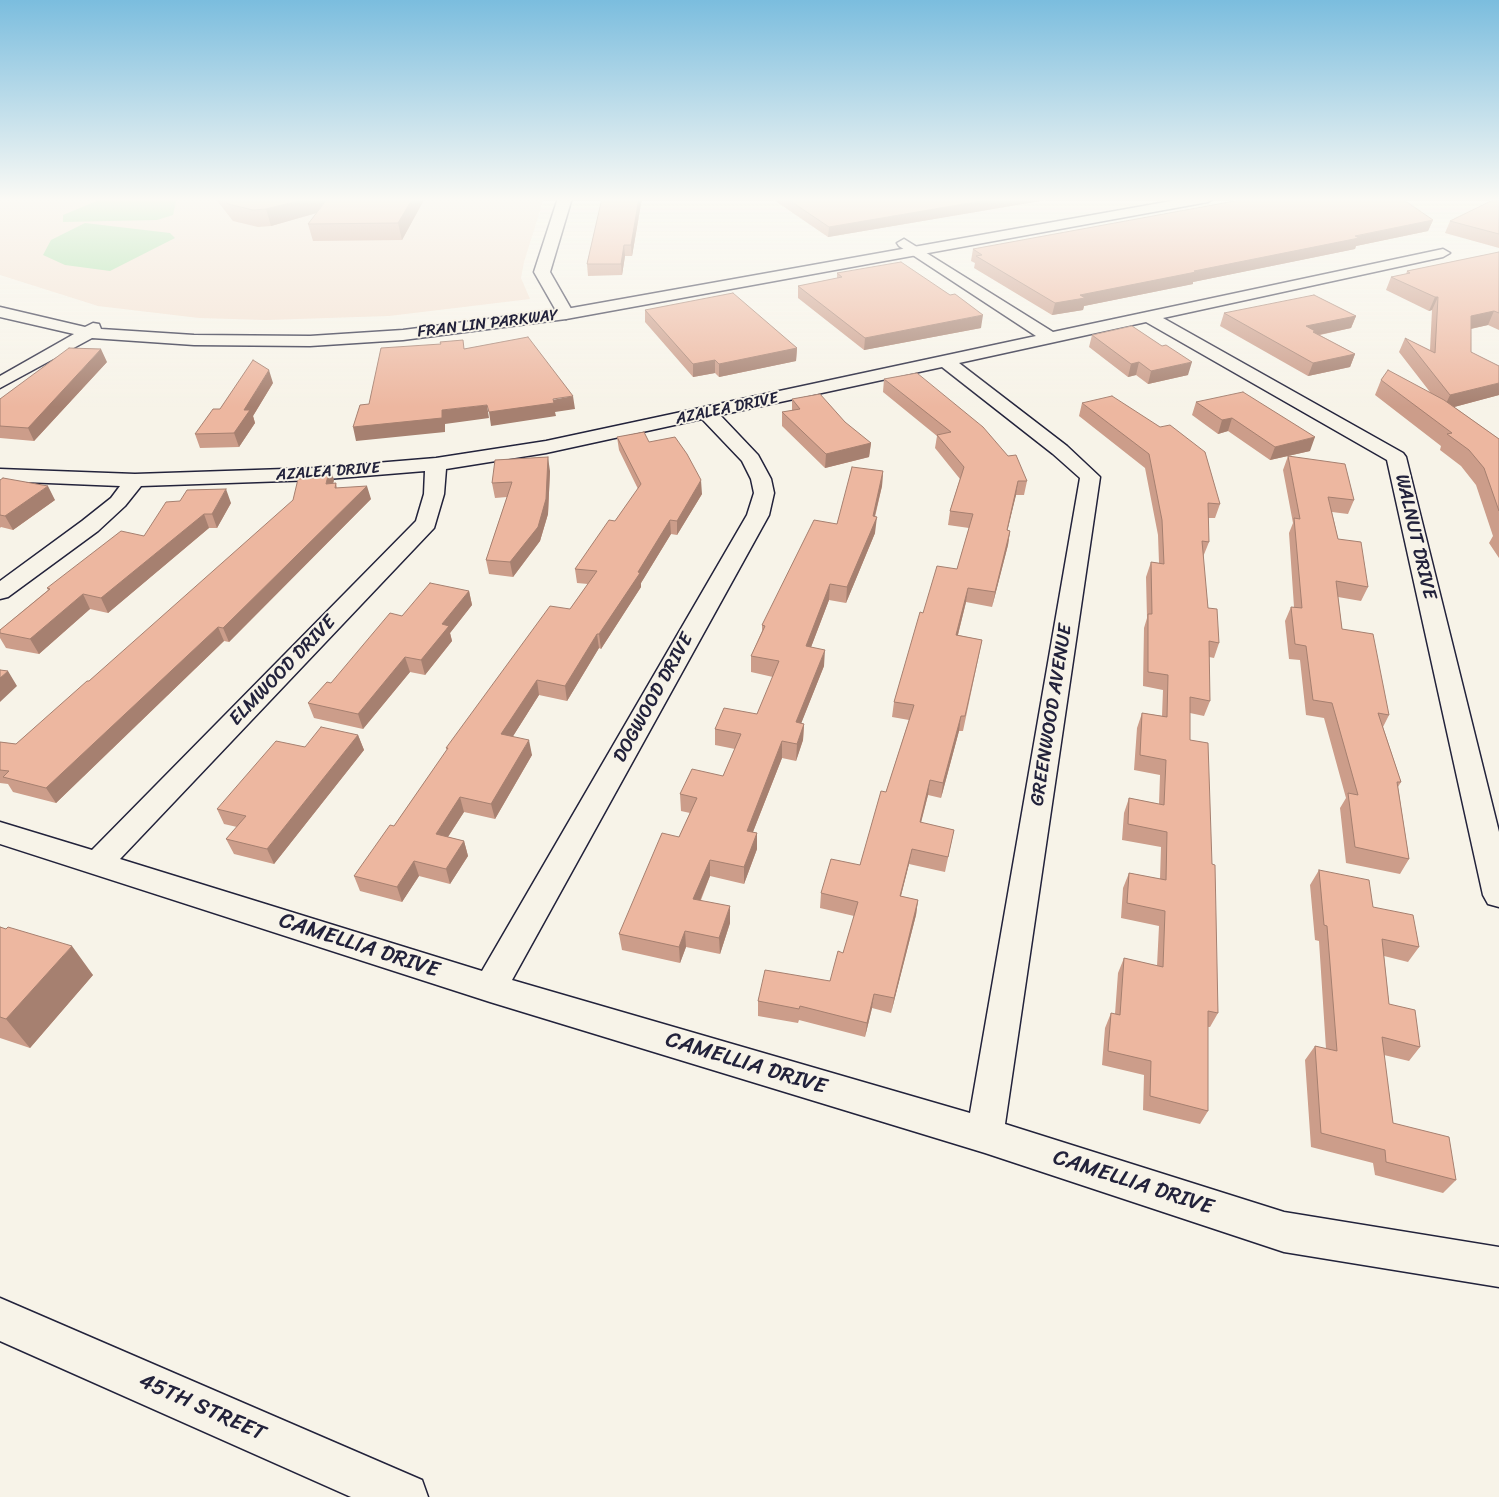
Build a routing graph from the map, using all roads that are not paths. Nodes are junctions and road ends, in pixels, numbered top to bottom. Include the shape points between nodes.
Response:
1 (543, 268) edge
2 (793, 268) edge
3 (941, 268) edge
4 (1373, 268) edge
5 (0, 299) edge
6 (564, 309) junction
7 (0, 312) edge
8 (1147, 316) junction
9 (94, 326) junction
10 (71, 330) junction
11 (1050, 338) junction
12 (946, 362) junction
13 (0, 369) edge
14 (0, 383) edge
15 (707, 413) junction
16 (436, 464) junction
17 (0, 475) edge
18 (135, 480) junction
19 (0, 592) edge
20 (0, 833) edge
21 (98, 863) junction
22 (1499, 895) edge
23 (490, 988) junction
24 (985, 1135) junction
25 (1499, 1267) edge
26 (0, 1319) edge
27 (405, 1497) edge

1 - 6 street via 542,272
2 - 6 street, FRAN LIN PARKWAY
3 - 11 street
4 - 8 street, AZALEA DRIVE
5 - 9 street, FRAN LIN PARKWAY
6 - 9 street, FRAN LIN PARKWAY via 446,331 310,341 194,340
7 - 10 street
8 - 11 street, AZALEA DRIVE
8 - 22 street, WALNUT DRIVE via 1396,457
9 - 10 street
9 - 14 street
10 - 13 street
11 - 12 street, AZALEA DRIVE
12 - 15 street, AZALEA DRIVE
12 - 24 street, GREENWOOD AVENUE via 1090,477
15 - 16 street, AZALEA DRIVE via 546,447
15 - 23 street, DOGWOOD DRIVE via 751,459 764,493 758,515
16 - 18 street, AZALEA DRIVE via 315,474
16 - 21 street, ELMWOOD DRIVE via 434,494 426,523
17 - 18 street, AZALEA DRIVE
18 - 19 street via 118,502 90,526
20 - 21 street, CAMELLIA DRIVE
21 - 23 street, CAMELLIA DRIVE
23 - 24 street, CAMELLIA DRIVE
24 - 25 street, CAMELLIA DRIVE via 1284,1232
26 - 27 street, 45TH STREET

